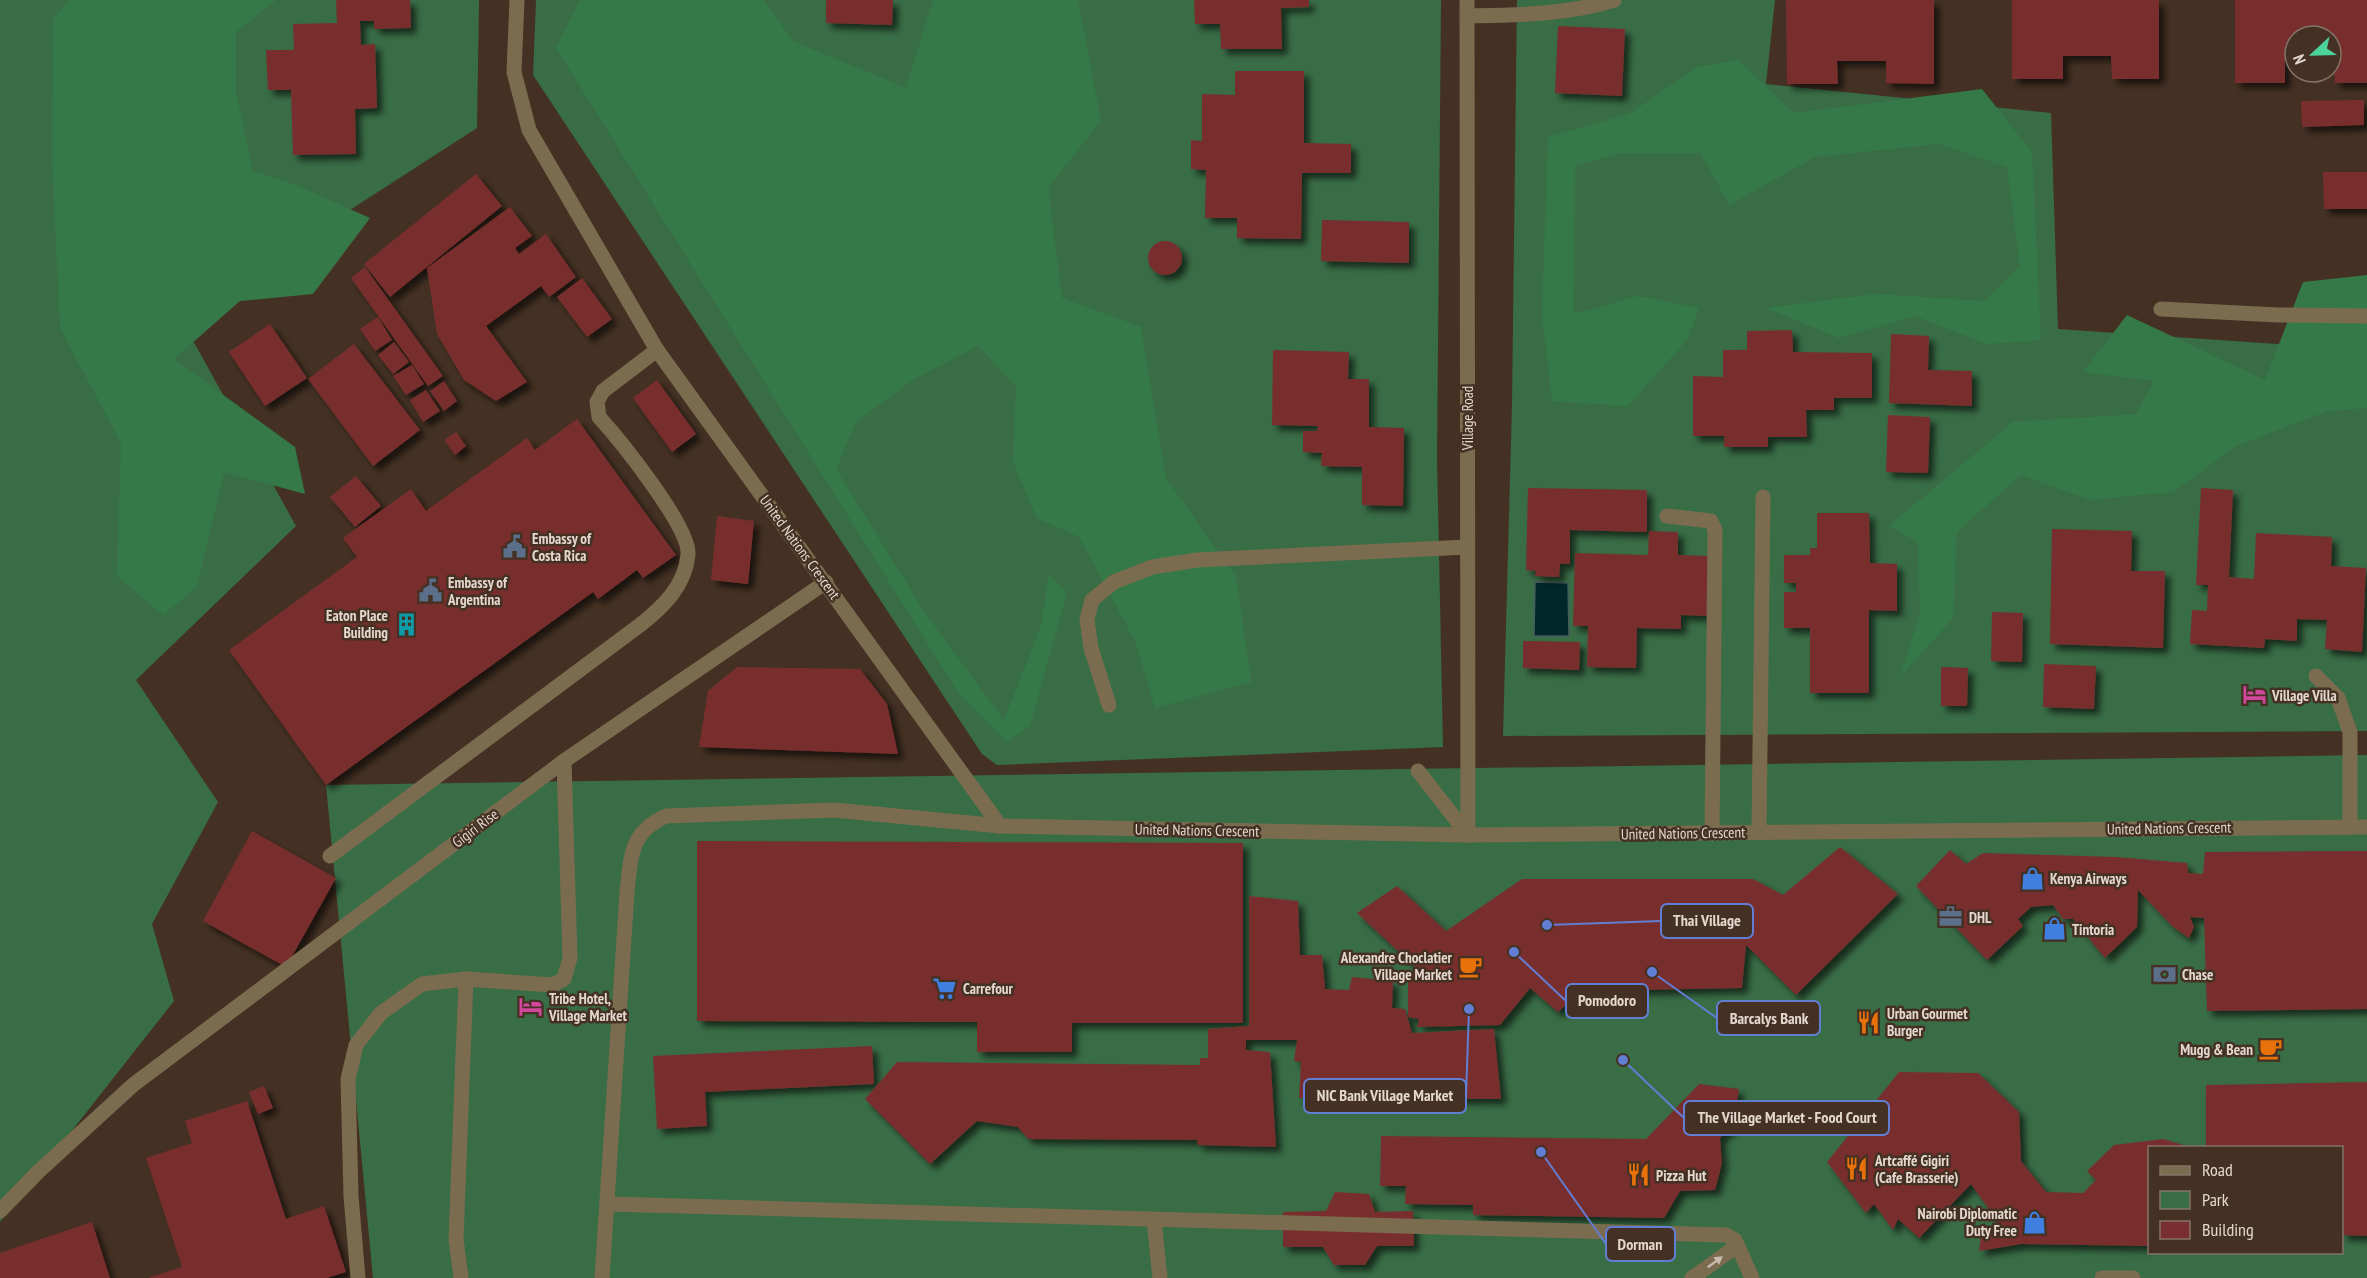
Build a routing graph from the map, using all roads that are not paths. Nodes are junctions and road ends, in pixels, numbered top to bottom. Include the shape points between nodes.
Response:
1 (517, 0) edge
2 (1467, 0) edge
3 (1614, 0) edge
4 (1467, 16) junction
5 (2161, 309) dead end
6 (2367, 316) edge
7 (657, 350) junction
8 (1763, 497) dead end
9 (1667, 516) dead end
10 (1467, 547) junction
11 (826, 582) junction
12 (2316, 676) dead end
13 (1109, 705) dead end
14 (564, 761) junction
15 (1418, 771) dead end
16 (1000, 826) junction
17 (2350, 827) junction
18 (2367, 827) edge
19 (1759, 832) junction
20 (1712, 833) junction
21 (1467, 835) junction
22 (330, 856) dead end
23 (466, 979) junction
24 (607, 1204) junction
25 (0, 1210) edge
26 (1154, 1220) junction
27 (1737, 1246) junction
28 (358, 1278) edge
29 (460, 1278) edge
30 (602, 1278) edge
31 (1160, 1278) edge
32 (1692, 1278) edge
33 (1752, 1278) edge
34 (2102, 1278) edge
35 (2133, 1278) edge

1 - 7 street, United Nations Crescent via 514,72 529,130
2 - 4 street, Village Road
3 - 4 street via 1588,9
4 - 10 street, Village Road
5 - 6 street
7 - 11 street, United Nations Crescent
7 - 22 street via 603,391 597,402 599,417 683,531 688,554 675,593 640,625
8 - 19 street
9 - 20 street via 1711,521 1715,530
10 - 13 street via 1197,560 1152,567 1114,582 1092,600 1087,620 1091,648
10 - 21 street, Village Road
11 - 14 street, Gigiri Rise
11 - 16 street, United Nations Crescent
12 - 17 street via 2338,698 2350,732
14 - 23 street via 570,958 564,979 553,985
14 - 25 street, Gigiri Rise via 133,1085
15 - 21 street
16 - 21 street, United Nations Crescent
16 - 24 street via 834,810 666,816 651,822 632,850
17 - 18 street, United Nations Crescent
17 - 19 street, United Nations Crescent
19 - 20 street, United Nations Crescent
20 - 21 street, United Nations Crescent
23 - 28 street via 422,984 381,1013 356,1045 348,1078
23 - 29 street via 456,1239
24 - 26 street
24 - 30 street
26 - 27 street via 1726,1235
26 - 31 street
32 -> 27 street
27 - 33 street
34 - 35 street

